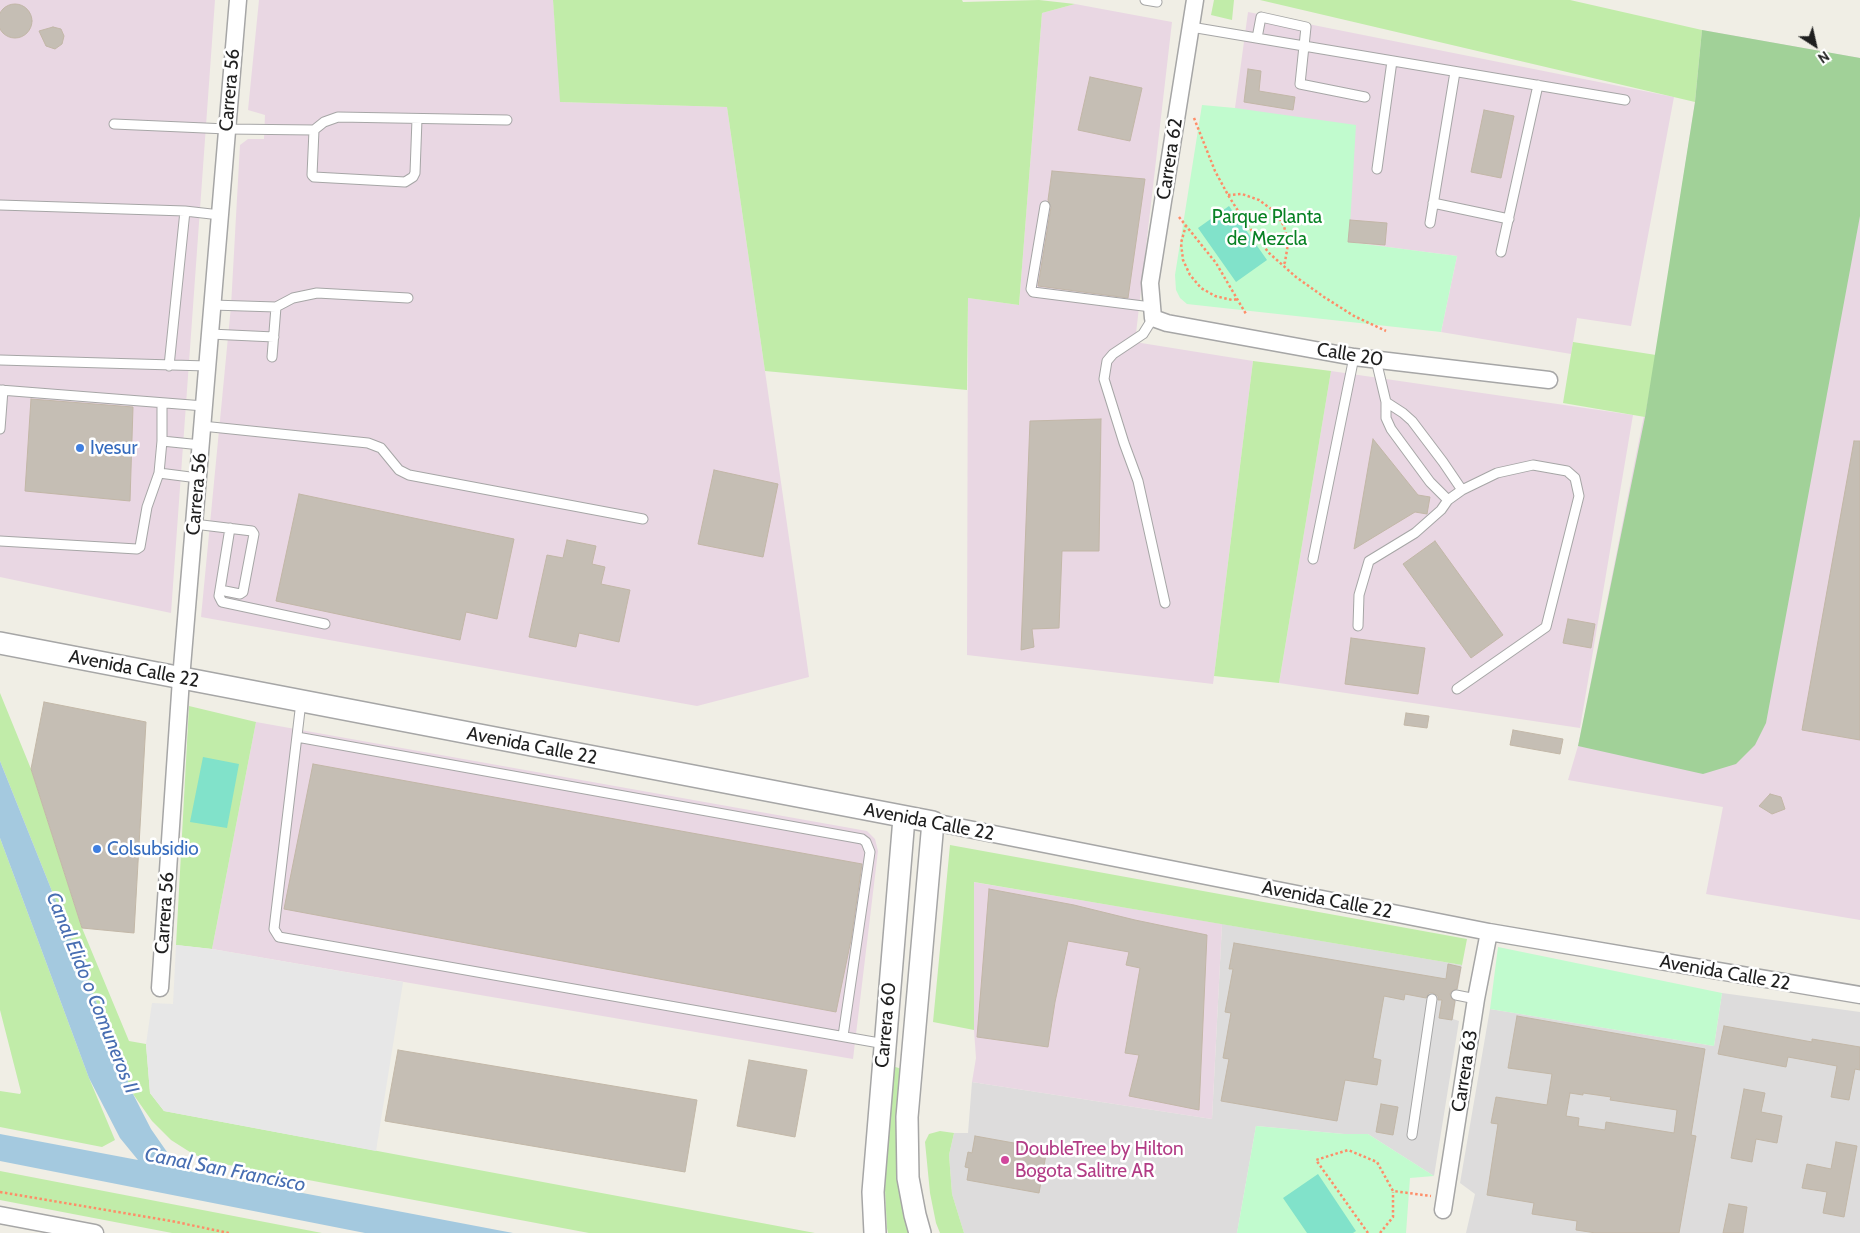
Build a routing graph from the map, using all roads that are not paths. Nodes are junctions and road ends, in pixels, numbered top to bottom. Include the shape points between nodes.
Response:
1 (238, 0) edge
2 (1145, 0) edge
3 (1195, 0) edge
4 (1157, 2) dead end
5 (1191, 27) junction
6 (1257, 38) junction
7 (1304, 46) junction
8 (1392, 61) junction
9 (1455, 72) junction
10 (1538, 85) junction
11 (1365, 97) dead end
12 (1625, 100) dead end
13 (417, 119) junction
14 (507, 120) dead end
15 (114, 124) dead end
16 (227, 129) junction
17 (314, 130) junction
18 (1377, 169) dead end
19 (1433, 202) junction
20 (0, 205) edge
21 (1045, 206) dead end
22 (185, 211) junction
23 (220, 215) junction
24 (1509, 219) junction
25 (1430, 223) dead end
26 (1501, 252) dead end
27 (408, 298) dead end
28 (212, 305) junction
29 (276, 307) junction
30 (1152, 312) junction
31 (210, 334) junction
32 (274, 337) junction
33 (272, 357) dead end
34 (1354, 357) junction
35 (0, 360) edge
36 (1376, 360) junction
37 (169, 366) junction
38 (207, 366) junction
39 (1549, 380) dead end
40 (2, 390) edge
41 (1386, 402) junction
42 (162, 403) junction
43 (204, 406) junction
44 (202, 426) junction
45 (0, 429) edge
46 (162, 441) junction
47 (201, 445) junction
48 (159, 473) junction
49 (198, 478) junction
50 (1462, 490) junction
51 (1448, 500) junction
52 (643, 520) dead end
53 (194, 524) junction
54 (230, 528) junction
55 (0, 541) edge
56 (1313, 558) dead end
57 (220, 590) junction
58 (1165, 603) dead end
59 (325, 624) dead end
60 (1358, 626) dead end
61 (0, 643) edge
62 (181, 678) junction
63 (1457, 689) dead end
64 (301, 702) junction
65 (297, 737) junction
66 (904, 818) junction
67 (933, 822) junction
68 (1489, 932) junction
69 (160, 988) dead end
70 (1456, 995) dead end
71 (1860, 996) edge
72 (1432, 998) dead end
73 (1476, 999) junction
74 (843, 1036) junction
75 (885, 1044) junction
76 (912, 1049) junction
77 (1412, 1134) dead end
78 (1444, 1204) road end
79 (0, 1216) edge
80 (95, 1233) edge
81 (875, 1233) edge
82 (920, 1233) edge

1 - 16 street, Carrera 56
2 - 4 lane
3 - 5 street, Carrera 62
5 - 6 lane
5 - 30 street, Carrera 62 via 1150,283
6 - 7 lane
6 - 7 lane via 1261,18 1306,27
7 - 8 lane
7 - 11 lane via 1300,84
8 - 9 lane
8 - 18 lane
9 - 10 lane
9 - 19 lane
10 - 12 lane
10 - 24 lane
13 - 14 lane
13 - 17 lane via 338,117
13 - 17 lane via 415,173 405,182 314,177
15 - 16 lane
16 - 17 lane
16 - 23 street, Carrera 56
19 - 24 lane
19 - 25 lane
20 - 22 lane
21 - 30 lane via 1033,292
22 - 23 lane
22 - 37 lane
23 - 28 street, Carrera 56
24 - 26 lane
27 - 29 lane via 317,294 292,298
28 - 29 lane
28 - 31 street, Carrera 56
29 - 32 lane
30 - 34 street, Calle 20 via 1167,323
30 - 58 lane via 1143,334 1107,361 1104,379 1138,481
31 - 32 lane
31 - 38 street, Carrera 56
32 - 33 lane
34 - 36 street, Calle 20
34 - 56 lane
35 - 37 lane
36 - 39 street, Calle 20
36 - 41 lane
37 - 38 lane
38 - 43 street, Carrera 56
40 - 42 lane
40 - 45 lane
41 - 50 lane via 1412,421
41 - 51 lane via 1386,418 1391,429 1430,482
42 - 43 lane
42 - 46 lane
43 - 44 street, Carrera 56
44 - 47 street, Carrera 56
44 - 52 lane via 368,443 380,448 399,470 409,475
46 - 47 lane
46 - 48 lane
47 - 49 street, Carrera 56
48 - 49 lane
48 - 55 lane via 146,507 137,549
49 - 53 street, Carrera 56
50 - 51 lane
50 - 63 lane via 1497,473 1533,465 1567,471 1575,478 1580,496 1546,627
51 - 60 lane via 1415,533 1369,562 1359,595
53 - 54 lane
53 - 62 street, Carrera 56
54 - 57 lane
54 - 57 lane via 254,534 243,592
57 - 59 lane via 220,599 225,603
61 - 62 street, Avenida Calle 22
62 - 64 street, Avenida Calle 22
62 - 69 street, Carrera 56
64 - 65 lane
64 - 66 street, Avenida Calle 22
65 - 74 lane via 274,929 279,937
65 - 74 lane via 862,839 870,852
66 - 67 street, Avenida Calle 22
66 - 75 street, Carrera 60
67 - 68 street, Avenida Calle 22
67 - 76 street, Carrera 60
68 - 71 street, Avenida Calle 22
68 - 73 street, Carrera 63
70 - 73 lane
72 - 77 lane
73 - 78 street, Carrera 63
74 - 75 lane
75 - 76 street
75 - 81 street, Carrera 60 via 873,1192
76 - 82 street, Carrera 60 via 907,1117 908,1178
79 - 80 street

